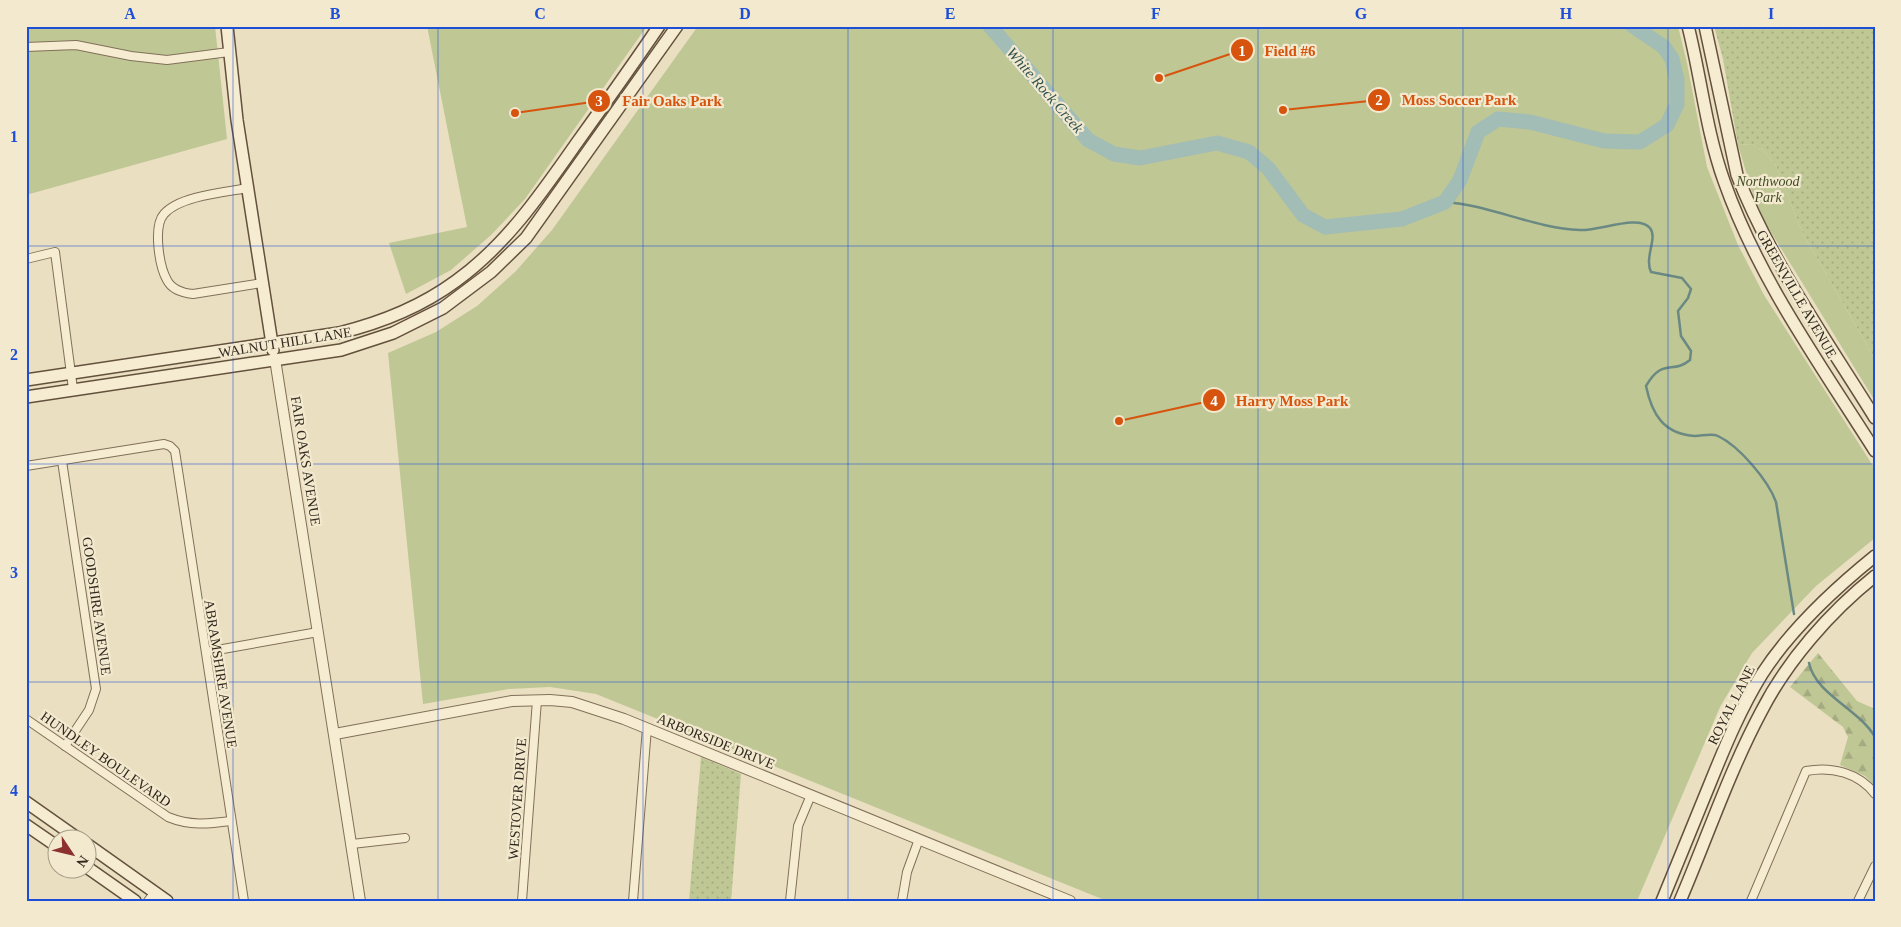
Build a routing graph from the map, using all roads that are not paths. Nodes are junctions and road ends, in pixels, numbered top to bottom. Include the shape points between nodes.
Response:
1 (227, 26) edge
2 (659, 26) edge
3 (677, 26) edge
4 (1688, 26) edge
5 (1705, 26) edge
6 (26, 47) edge
7 (229, 52) junction
8 (248, 188) junction
9 (26, 260) edge
10 (262, 283) junction
11 (272, 342) junction
12 (275, 359) junction
13 (71, 372) junction
14 (1847, 374) junction
15 (26, 380) edge
16 (1832, 383) junction
17 (73, 389) junction
18 (26, 397) edge
19 (1875, 418) edge
20 (1875, 451) edge
21 (62, 461) junction
22 (26, 466) edge
23 (1875, 556) edge
24 (1875, 576) edge
25 (1801, 625) junction
26 (318, 632) junction
27 (1814, 637) junction
28 (206, 652) junction
29 (537, 700) junction
30 (26, 719) edge
31 (646, 728) junction
32 (335, 734) junction
33 (65, 746) junction
34 (1875, 794) edge
35 (811, 795) junction
36 (26, 802) edge
37 (231, 821) junction
38 (26, 825) edge
39 (66, 830) edge
40 (405, 838) dead end
41 (919, 839) junction
42 (48, 840) edge
43 (352, 844) junction
44 (98, 853) edge
45 (1875, 866) edge
46 (98, 875) edge
47 (152, 896) edge
48 (1054, 898) edge
49 (135, 901) edge
50 (167, 901) edge
51 (244, 901) edge
52 (360, 901) edge
53 (522, 901) edge
54 (633, 901) edge
55 (790, 901) edge
56 (902, 901) edge
57 (1070, 901) edge
58 (1662, 901) edge
59 (1680, 901) edge
60 (1751, 901) edge
61 (1858, 901) edge

1 - 7 main road, FAIR OAKS AVENUE
2 - 11 main road, WALNUT HILL LANE via 536,200 456,282 429,298 360,328
3 - 12 main road, WALNUT HILL LANE via 526,238 491,272 443,308 417,323 368,343
4 - 16 main road, GREENVILLE AVENUE via 1723,179 1756,256
5 - 14 main road, GREENVILLE AVENUE via 1737,175 1772,250
6 - 7 street via 76,45 167,60
7 - 8 main road, FAIR OAKS AVENUE
8 - 10 main road, FAIR OAKS AVENUE
8 - 10 street via 215,193 173,206 158,223 156,233 166,280 183,293
9 - 13 street via 55,252
10 - 11 main road, FAIR OAKS AVENUE
11 - 12 main road, FAIR OAKS AVENUE
11 - 13 main road, WALNUT HILL LANE
12 - 17 main road, WALNUT HILL LANE
12 - 26 street, FAIR OAKS AVENUE
13 - 15 main road, WALNUT HILL LANE
13 - 17 street
14 - 16 main road
14 - 19 main road, GREENVILLE AVENUE
16 - 20 main road, GREENVILLE AVENUE
17 - 18 main road, WALNUT HILL LANE
21 - 22 street
21 - 28 street, ABRAMSHIRE AVENUE via 164,444 175,451
21 - 33 street, GOODSHIRE AVENUE via 96,689 89,710
23 - 25 main road, ROYAL LANE
24 - 27 main road
25 - 27 main road
25 - 58 main road, ROYAL LANE via 1778,651 1744,705
26 - 28 street
26 - 32 street, FAIR OAKS AVENUE
27 - 59 main road via 1781,678 1761,712
28 - 37 street, ABRAMSHIRE AVENUE
29 - 31 street, ARBORSIDE DRIVE via 572,702
29 - 32 street, ARBORSIDE DRIVE via 512,701
29 - 53 street, WESTOVER DRIVE
30 - 33 street, HUNDLEY BOULEVARD
31 - 35 street, ARBORSIDE DRIVE
31 - 54 street
32 - 43 street, FAIR OAKS AVENUE
33 - 37 street, HUNDLEY BOULEVARD via 168,817 195,824
34 - 60 street via 1860,779 1838,771 1806,771
35 - 41 street, ARBORSIDE DRIVE
35 - 55 street via 798,826
36 - 39 main road
37 - 51 street, ABRAMSHIRE AVENUE
38 - 42 main road
40 - 43 street
41 - 48 street, ARBORSIDE DRIVE
41 - 56 street via 907,872
43 - 52 street, FAIR OAKS AVENUE
44 - 47 main road
45 - 61 street
46 - 49 main road
47 - 50 main road
48 - 57 street, ARBORSIDE DRIVE

